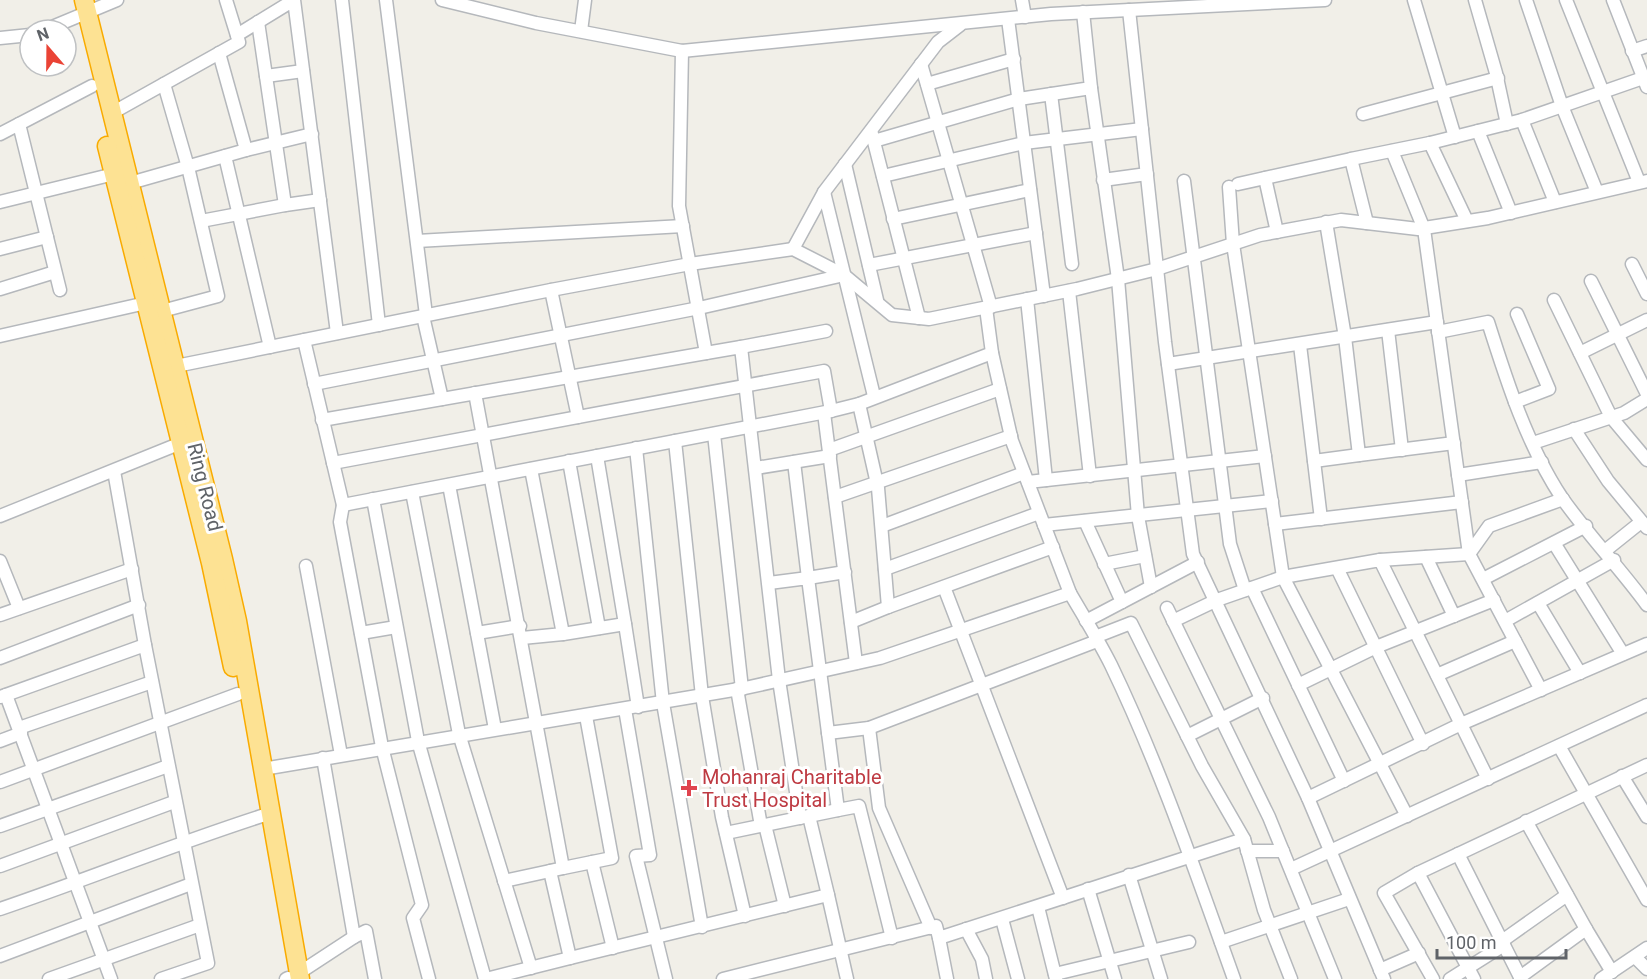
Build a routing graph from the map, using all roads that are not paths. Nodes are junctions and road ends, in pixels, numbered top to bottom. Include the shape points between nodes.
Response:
1 (117, 0) edge
2 (226, 0) edge
3 (342, 0) edge
4 (386, 0) edge
5 (442, 0) edge
6 (585, 0) edge
7 (1022, 0) edge
8 (1325, 0) edge
9 (1414, 0) edge
10 (1475, 0) edge
11 (1526, 0) edge
12 (1566, 0) edge
13 (1613, 0) edge
14 (1113, 5) edge
15 (79, 7) edge
16 (1129, 10) junction
17 (1083, 12) junction
18 (1025, 17) junction
19 (63, 18) edge
20 (1008, 19) junction
21 (258, 22) junction
22 (960, 25) junction
23 (581, 31) junction
24 (237, 35) junction
25 (18, 36) edge
26 (0, 38) edge
27 (1647, 46) edge
28 (682, 51) junction
29 (1632, 51) junction
30 (219, 53) junction
31 (1014, 59) junction
32 (921, 64) junction
33 (303, 71) junction
34 (266, 76) junction
35 (1498, 78) junction
36 (1645, 82) edge
37 (164, 84) junction
38 (927, 84) junction
39 (93, 86) junction
40 (1091, 88) junction
41 (1605, 91) junction
42 (1441, 92) junction
43 (1051, 94) junction
44 (1019, 99) junction
45 (1562, 106) junction
46 (112, 113) junction
47 (1363, 114) dead end
48 (1522, 120) junction
49 (938, 123) junction
50 (19, 124) junction
51 (1508, 124) junction
52 (1142, 129) junction
53 (1478, 131) junction
54 (0, 134) edge
55 (312, 134) junction
56 (1096, 134) junction
57 (873, 136) junction
58 (1455, 137) junction
59 (1054, 140) junction
60 (276, 143) junction
61 (1024, 143) junction
62 (1430, 143) junction
63 (246, 150) junction
64 (1392, 151) junction
65 (225, 156) junction
66 (1351, 159) junction
67 (950, 162) junction
68 (845, 164) junction
69 (188, 167) junction
70 (1147, 174) junction
71 (883, 177) junction
72 (1265, 178) junction
73 (122, 179) junction
74 (1103, 180) junction
75 (1184, 181) dead end
76 (1643, 181) edge
77 (1030, 190) junction
78 (36, 192) junction
79 (824, 192) junction
80 (1597, 192) junction
81 (320, 201) junction
82 (0, 202) edge
83 (1555, 202) junction
84 (962, 204) junction
85 (285, 205) junction
86 (238, 213) junction
87 (1511, 213) junction
88 (893, 219) junction
89 (201, 221) junction
90 (1326, 222) junction
91 (1467, 222) junction
92 (1367, 223) junction
93 (683, 226) junction
94 (1424, 229) junction
95 (1277, 232) junction
96 (1036, 233) junction
97 (47, 237) junction
98 (417, 241) junction
99 (1233, 244) junction
100 (974, 246) junction
101 (0, 249) edge
102 (793, 249) junction
103 (1195, 256) junction
104 (903, 259) junction
105 (690, 264) junction
106 (1072, 264) dead end
107 (1632, 264) dead end
108 (869, 266) junction
109 (1157, 269) junction
110 (55, 272) junction
111 (844, 275) junction
112 (1118, 279) junction
113 (1591, 281) dead end
114 (0, 289) edge
115 (60, 290) dead end
116 (551, 290) junction
117 (1069, 291) junction
118 (1647, 294) edge
119 (1044, 296) junction
120 (1027, 299) junction
121 (877, 300) junction
122 (1554, 300) dead end
123 (154, 307) junction
124 (989, 307) junction
125 (699, 308) junction
126 (1517, 315) dead end
127 (425, 316) junction
128 (919, 318) junction
129 (1647, 320) edge
130 (379, 325) junction
131 (1438, 327) junction
132 (1388, 330) junction
133 (826, 331) dead end
134 (337, 333) junction
135 (1618, 334) junction
136 (561, 335) junction
137 (0, 336) edge
138 (1345, 337) junction
139 (304, 340) junction
140 (1300, 345) junction
141 (270, 347) junction
142 (741, 347) junction
143 (992, 352) junction
144 (706, 353) junction
145 (1250, 353) junction
146 (1580, 353) junction
147 (1208, 358) junction
148 (434, 360) junction
149 (1168, 364) junction
150 (176, 366) junction
151 (570, 376) junction
152 (314, 384) junction
153 (746, 386) junction
154 (1000, 390) junction
155 (475, 393) junction
156 (1647, 394) edge
157 (874, 396) junction
158 (442, 399) junction
159 (1647, 399) edge
160 (1515, 402) junction
161 (859, 404) junction
162 (828, 412) junction
163 (578, 417) junction
164 (1611, 417) junction
165 (322, 420) junction
166 (751, 427) junction
167 (1574, 429) junction
168 (714, 434) junction
169 (484, 435) junction
170 (1011, 436) junction
171 (867, 438) junction
172 (675, 441) junction
173 (181, 442) junction
174 (1454, 443) junction
175 (1533, 443) junction
176 (636, 448) junction
177 (1402, 450) junction
178 (829, 453) junction
179 (1359, 455) junction
180 (597, 456) junction
181 (1265, 456) junction
182 (1314, 460) junction
183 (1647, 460) edge
184 (569, 461) junction
185 (794, 462) junction
186 (1542, 462) junction
187 (333, 463) junction
188 (1221, 463) junction
189 (1182, 467) junction
190 (756, 468) junction
191 (531, 469) junction
192 (114, 471) junction
193 (1134, 471) junction
194 (1458, 475) junction
195 (1089, 476) junction
196 (491, 477) junction
197 (1026, 477) junction
198 (1046, 480) junction
199 (877, 483) junction
200 (449, 485) junction
201 (412, 492) junction
202 (835, 496) junction
203 (373, 499) junction
204 (1563, 499) junction
205 (1272, 501) junction
206 (1462, 502) junction
207 (343, 505) junction
208 (1226, 507) junction
209 (1187, 511) junction
210 (1039, 513) junction
211 (0, 516) edge
212 (1138, 516) junction
213 (1321, 519) junction
214 (1085, 521) junction
215 (1044, 525) junction
216 (1275, 525) junction
217 (1644, 525) edge
218 (882, 526) junction
219 (1586, 526) junction
220 (1554, 543) junction
221 (1053, 547) junction
222 (1469, 554) junction
223 (1610, 555) junction
224 (1145, 556) junction
225 (1426, 557) junction
226 (1380, 560) junction
227 (0, 561) edge
228 (1198, 562) junction
229 (1104, 564) junction
230 (306, 566) dead end
231 (1336, 568) junction
232 (132, 569) junction
233 (885, 569) junction
234 (845, 572) junction
235 (1283, 577) junction
236 (808, 578) junction
237 (1483, 579) junction
238 (1579, 580) junction
239 (769, 583) junction
240 (944, 587) junction
241 (1151, 587) junction
242 (1248, 589) junction
243 (1070, 594) junction
244 (1217, 600) junction
245 (1494, 600) junction
246 (1122, 602) junction
247 (1538, 603) junction
248 (139, 605) junction
249 (1647, 605) edge
250 (888, 607) junction
251 (19, 608) junction
252 (1167, 608) dead end
253 (0, 615) edge
254 (1454, 616) junction
255 (1086, 621) junction
256 (1173, 621) junction
257 (1505, 621) junction
258 (851, 622) junction
259 (625, 624) junction
260 (396, 627) junction
261 (599, 628) junction
262 (1415, 631) junction
263 (521, 632) junction
264 (961, 632) junction
265 (361, 633) junction
266 (477, 633) junction
267 (563, 634) junction
268 (1096, 639) junction
269 (1515, 641) junction
270 (1647, 644) edge
271 (145, 645) junction
272 (1376, 647) junction
273 (1623, 654) junction
274 (0, 658) edge
275 (856, 663) junction
276 (1331, 669) junction
277 (819, 671) junction
278 (1581, 673) junction
279 (1437, 675) junction
280 (778, 680) junction
281 (152, 682) junction
282 (980, 685) junction
283 (1298, 685) junction
284 (739, 689) junction
285 (1541, 690) junction
286 (238, 694) junction
287 (3, 696) edge
288 (702, 696) junction
289 (1263, 698) junction
290 (663, 703) junction
291 (1647, 705) edge
292 (638, 707) junction
293 (625, 709) junction
294 (586, 716) junction
295 (1221, 719) junction
296 (160, 723) junction
297 (538, 723) junction
298 (1461, 724) junction
299 (869, 728) junction
300 (495, 729) junction
301 (20, 731) junction
302 (828, 733) junction
303 (459, 734) junction
304 (1187, 736) junction
305 (0, 741) edge
306 (418, 741) junction
307 (1423, 744) junction
308 (1559, 746) junction
309 (382, 747) junction
310 (341, 755) junction
311 (323, 758) junction
312 (1380, 764) junction
313 (1647, 765) edge
314 (168, 766) junction
315 (35, 769) junction
316 (263, 769) junction
317 (1622, 776) junction
318 (1488, 779) junction
319 (1344, 781) junction
320 (0, 782) edge
321 (1585, 792) junction
322 (1308, 798) junction
323 (174, 802) junction
324 (50, 809) junction
325 (838, 810) junction
326 (265, 815) junction
327 (1407, 816) junction
328 (804, 817) junction
329 (1647, 817) edge
330 (1526, 821) junction
331 (0, 826) edge
332 (763, 826) junction
333 (726, 833) junction
334 (182, 842) junction
335 (62, 843) junction
336 (1245, 845) junction
337 (1283, 851) junction
338 (1330, 853) junction
339 (1458, 854) junction
340 (1192, 856) junction
341 (592, 862) junction
342 (0, 866) edge
343 (563, 868) junction
344 (1291, 869) junction
345 (550, 871) junction
346 (1418, 873) junction
347 (1129, 875) junction
348 (504, 881) junction
349 (77, 883) junction
350 (191, 884) junction
351 (1088, 889) junction
352 (828, 895) junction
353 (1567, 895) junction
354 (1063, 898) junction
355 (1349, 898) junction
356 (1647, 900) edge
357 (785, 906) junction
358 (1038, 907) junction
359 (0, 909) edge
360 (1309, 913) junction
361 (745, 916) junction
362 (1002, 919) junction
363 (90, 921) junction
364 (200, 926) junction
365 (702, 927) junction
366 (1270, 927) junction
367 (966, 929) junction
368 (1586, 929) junction
369 (935, 933) junction
370 (354, 937) junction
371 (892, 938) junction
372 (656, 939) junction
373 (1189, 942) dead end
374 (1221, 942) junction
375 (1503, 943) junction
376 (613, 948) junction
377 (1647, 948) edge
378 (839, 951) junction
379 (1152, 952) junction
380 (1419, 953) junction
381 (0, 956) edge
382 (1635, 957) junction
383 (570, 958) junction
384 (104, 959) junction
385 (1110, 961) junction
386 (531, 968) junction
387 (1647, 969) edge
388 (1471, 974) edge
389 (1382, 975) edge
390 (1055, 976) edge
391 (1606, 976) edge
392 (292, 978) edge
393 (1520, 978) edge
394 (49, 979) edge
395 (111, 979) edge
396 (161, 979) edge
397 (375, 979) edge
398 (429, 979) edge
399 (485, 979) edge
400 (666, 979) edge
401 (723, 979) edge
402 (847, 979) edge
403 (947, 979) edge
404 (986, 979) edge
405 (1018, 979) edge
406 (1115, 979) edge
407 (1161, 979) edge
408 (1234, 979) edge
409 (1292, 979) edge
410 (1335, 979) edge
411 (1433, 979) edge
412 (1450, 979) edge

1 - 15 street
2 - 24 street
3 - 130 street
4 - 98 street
5 - 23 street
6 - 23 street
7 - 18 street
8 - 16 street
9 - 42 street
10 - 35 street
11 - 45 street
12 - 41 street
13 - 29 street
14 - 16 street
14 - 17 street
15 - 19 street
15 - 39 highway, Ring Road
15 - 46 highway, Ring Road
16 - 52 street
17 - 18 street
17 - 40 street
18 - 20 street
20 - 22 street
20 - 31 street
21 - 24 street
21 - 33 street via 294,0
21 - 34 street
22 - 28 street
22 - 32 street via 938,42
23 - 28 street
24 - 30 street via 239,42
25 - 26 street
27 - 29 street
28 - 93 street via 679,206
29 - 36 street
30 - 37 street
30 - 63 street
31 - 38 street
31 - 44 street
32 - 38 street
32 - 57 street
33 - 34 street
33 - 55 street
34 - 60 street
35 - 42 street
35 - 51 street
36 - 41 street
37 - 46 street
37 - 69 street
38 - 49 street
39 - 50 street
39 - 73 highway, Ring Road
40 - 43 street
40 - 56 street
41 - 45 street
41 - 76 street
42 - 47 street
42 - 58 street
43 - 44 street
43 - 59 street
44 - 49 street
44 - 61 street
45 - 48 street
45 - 80 street
46 - 73 highway, Ring Road
48 - 51 street
48 - 83 street
49 - 57 street
49 - 67 street
50 - 54 street
50 - 78 street
51 - 53 street
52 - 56 street
52 - 70 street
53 - 58 street
53 - 87 street
55 - 60 street
55 - 81 street
56 - 59 street
56 - 74 street
57 - 68 street
57 - 71 street
58 - 62 street
59 - 61 street
59 - 106 street
60 - 63 street
60 - 85 street
61 - 67 street
61 - 77 street
62 - 64 street
62 - 91 street
63 - 65 street
64 - 66 street
64 - 94 street
65 - 69 street
65 - 86 street
66 - 72 street
66 - 92 street
67 - 71 street
67 - 84 street
68 - 79 street
68 - 108 street
69 - 73 street
69 - 89 street
70 - 74 street
70 - 109 street
71 - 88 street
72 - 95 street
72 - 99 street via 1233,185
73 - 78 street
73 - 123 highway, Ring Road
74 - 112 street
75 - 103 street
76 - 80 street
77 - 84 street
77 - 96 street
78 - 82 street
78 - 97 street
79 - 102 street
79 - 111 street
80 - 83 street
81 - 85 street
81 - 134 street
83 - 87 street
84 - 88 street
84 - 100 street
85 - 86 street
86 - 89 street
86 - 141 street
87 - 91 street
88 - 104 street
89 - 123 street via 218,296
90 - 92 street
90 - 95 street
90 - 138 street
91 - 94 street
92 - 94 street
93 - 98 street
93 - 105 street
94 - 131 street
95 - 99 street
96 - 100 street
96 - 119 street
97 - 101 street
97 - 110 street
98 - 127 street
99 - 103 street
99 - 145 street
100 - 104 street
100 - 124 street
102 - 105 street
102 - 111 street
103 - 109 street
103 - 147 street
104 - 108 street
104 - 128 street
105 - 116 street
105 - 125 street
107 - 118 street
108 - 121 street
109 - 112 street
109 - 149 street
110 - 114 street
110 - 115 street
111 - 121 street
111 - 125 street
111 - 157 street
112 - 117 street
112 - 193 street
113 - 135 street
116 - 127 street
116 - 136 street
117 - 119 street
117 - 195 street
119 - 120 street
120 - 124 street
120 - 198 street
121 - 128 street via 892,315
122 - 146 street
123 - 137 street
123 - 150 highway, Ring Road
123 - 173 highway, Ring Road
124 - 128 street via 929,320
124 - 143 street
125 - 136 street
125 - 144 street
126 - 160 street via 1549,388
127 - 130 street
127 - 148 street
129 - 135 street
130 - 134 street
131 - 132 street
131 - 160 street via 1488,322
131 - 174 street
132 - 138 street
132 - 177 street
133 - 142 street
134 - 139 street
135 - 146 street
135 - 156 street
136 - 148 street
136 - 151 street
138 - 140 street
138 - 179 street
139 - 141 street
139 - 152 street
140 - 145 street
140 - 182 street
141 - 150 street
142 - 144 street
142 - 153 street
143 - 154 street
143 - 157 street
144 - 151 street
145 - 147 street
145 - 181 street
146 - 164 street
147 - 149 street
147 - 188 street
148 - 152 street
148 - 158 street
149 - 189 street
150 - 316 highway, Ring Road via 234,611
151 - 155 street
151 - 163 street
152 - 165 street
153 - 162 street via 824,371
153 - 163 street
153 - 166 street
154 - 170 street
154 - 171 street
155 - 158 street
155 - 169 street
157 - 161 street
158 - 165 street
159 - 164 street
160 - 175 street
161 - 162 street
161 - 171 street
162 - 166 street
162 - 178 street
163 - 169 street
164 - 167 street
164 - 183 street
165 - 187 street
166 - 168 street
166 - 190 street
167 - 175 street
167 - 217 street via 1608,481
168 - 172 street
168 - 284 street
169 - 187 street
169 - 196 street
170 - 197 street
170 - 199 street
171 - 178 street
171 - 199 street
172 - 176 street
172 - 288 street
173 - 192 street
173 - 286 highway, Ring Road
174 - 177 street
174 - 194 street
175 - 186 street
176 - 180 street
176 - 290 street
177 - 179 street
178 - 185 street
178 - 202 street
179 - 182 street
180 - 184 street
180 - 259 street
181 - 188 street
181 - 205 street
182 - 213 street
184 - 191 street
184 - 261 street
185 - 190 street
185 - 236 street
186 - 194 street
186 - 204 street
187 - 207 street
188 - 189 street
188 - 208 street
189 - 193 street
189 - 209 street
190 - 239 street
191 - 196 street
191 - 267 street
192 - 211 street
192 - 232 street
193 - 195 street
193 - 212 street
194 - 206 street
195 - 198 street
196 - 200 street
196 - 263 street
197 - 198 street
197 - 210 street
197 - 218 street
199 - 202 street
199 - 218 street
200 - 201 street
200 - 266 street
201 - 203 street
201 - 303 street
202 - 234 street
203 - 207 street
203 - 260 street
204 - 219 street
204 - 222 street via 1489,526
205 - 208 street
205 - 216 street
206 - 213 street
206 - 222 street
207 - 265 street via 340,522
208 - 209 street
208 - 242 street via 1230,544
209 - 212 street
209 - 228 street via 1193,554
210 - 215 street
210 - 233 street
212 - 214 street
212 - 224 street
213 - 216 street
214 - 215 street
214 - 229 street
215 - 221 street
216 - 235 street
217 - 223 street
218 - 233 street
219 - 220 street
219 - 223 street
220 - 237 street
220 - 238 street
221 - 240 street
221 - 243 street
222 - 225 street
222 - 237 street
223 - 238 street
223 - 249 street
224 - 229 street
224 - 241 street
225 - 226 street
225 - 254 street
226 - 231 street
226 - 262 street
227 - 251 street
228 - 241 street
228 - 244 street
229 - 246 street
230 - 310 street
231 - 235 street
231 - 272 street
232 - 248 street
232 - 251 street
233 - 250 street
234 - 236 street
234 - 258 street
235 - 242 street
235 - 276 street
236 - 239 street
236 - 277 street
237 - 245 street
238 - 247 street
238 - 273 street
239 - 280 street
240 - 250 street
240 - 264 street
241 - 246 street
242 - 244 street
242 - 283 street
243 - 255 street
243 - 264 street
244 - 256 street
244 - 289 street
245 - 254 street
245 - 257 street
246 - 255 street
247 - 257 street
247 - 278 street
248 - 271 street
248 - 274 street
250 - 258 street
251 - 253 street
252 - 256 street
254 - 262 street
255 - 268 street
256 - 295 street
257 - 269 street
258 - 275 street
259 - 261 street
259 - 292 street
260 - 265 street
260 - 306 street
261 - 267 street
262 - 272 street
262 - 279 street
263 - 266 street
263 - 267 street
263 - 297 street
264 - 275 street
264 - 282 street
265 - 309 street
266 - 300 street
268 - 282 street
268 - 304 street via 1131,623
268 - 340 street via 1159,773
269 - 279 street
269 - 285 street
270 - 273 street
271 - 281 street
271 - 287 street
272 - 276 street
272 - 307 street
273 - 278 street
275 - 277 street
276 - 283 street
276 - 312 street
277 - 280 street
277 - 302 street
278 - 285 street
279 - 298 street
280 - 284 street
280 - 328 street
281 - 296 street
281 - 301 street
282 - 299 street
282 - 354 street
283 - 319 street
284 - 288 street
284 - 332 street
285 - 298 street
286 - 296 street
286 - 326 highway, Ring Road
287 - 301 street
288 - 290 street
288 - 333 street
289 - 295 street
289 - 322 street
290 - 292 street
290 - 365 street
291 - 308 street
292 - 293 street
293 - 294 street
293 - 372 street via 650,855 636,856
294 - 297 street
294 - 341 street via 612,858
295 - 304 street
295 - 337 street
296 - 314 street
296 - 315 street
297 - 300 street
297 - 343 street
298 - 307 street
298 - 318 street
299 - 302 street
299 - 369 street via 879,808
300 - 303 street
301 - 305 street
301 - 315 street
302 - 325 street
303 - 306 street
303 - 348 street
304 - 336 street
306 - 309 street
306 - 399 street
307 - 312 street
308 - 318 street
308 - 321 street
309 - 310 street
309 - 398 street via 422,905 414,918
310 - 311 street
311 - 316 street
311 - 370 street
312 - 319 street
312 - 327 street
313 - 317 street
314 - 323 street
314 - 324 street
315 - 320 street
315 - 324 street
316 - 326 highway, Ring Road
317 - 321 street
317 - 329 street
318 - 327 street
319 - 322 street
321 - 330 street
321 - 356 street
322 - 338 street
323 - 334 street
323 - 335 street
324 - 331 street
324 - 335 street
325 - 328 street
325 - 371 street via 859,806
326 - 334 street
326 - 392 highway, Ring Road
327 - 338 street
328 - 332 street
328 - 352 street
330 - 339 street
330 - 353 street
332 - 333 street
332 - 357 street
333 - 361 street
334 - 349 street
334 - 350 street
335 - 342 street
335 - 349 street
336 - 337 street
336 - 340 street
336 - 366 street
337 - 344 street
338 - 344 street
338 - 355 street
339 - 346 street
339 - 375 street
340 - 347 street
340 - 374 street
341 - 343 street
341 - 376 street
343 - 345 street
344 - 360 street
345 - 348 street
345 - 383 street
346 - 380 street via 1384,893
346 - 388 street
347 - 351 street
347 - 379 street
348 - 386 street
349 - 359 street
349 - 363 street
350 - 363 street
350 - 364 street
351 - 354 street
351 - 385 street
352 - 357 street
352 - 378 street
353 - 368 street
353 - 375 street
354 - 358 street
355 - 360 street
355 - 389 street
357 - 361 street
358 - 362 street
358 - 390 street
360 - 366 street
360 - 410 street
361 - 365 street
362 - 367 street
362 - 405 street
363 - 381 street
363 - 384 street
364 - 384 street
364 - 396 street via 208,963
365 - 372 street
366 - 374 street
366 - 409 street
367 - 369 street
367 - 404 street via 982,959
368 - 391 street
368 - 393 street
369 - 371 street
369 - 403 street
370 - 392 street
370 - 397 street via 366,931
371 - 378 street
372 - 376 street
372 - 400 street
373 - 379 street
374 - 408 street
375 - 388 street
375 - 393 street
376 - 383 street
377 - 382 street
378 - 401 street
378 - 402 street
379 - 385 street
379 - 407 street
380 - 389 street
380 - 411 street
382 - 387 street
382 - 391 street
383 - 386 street
384 - 394 street
384 - 395 street
385 - 390 street
385 - 406 street
386 - 399 street
388 - 412 street

